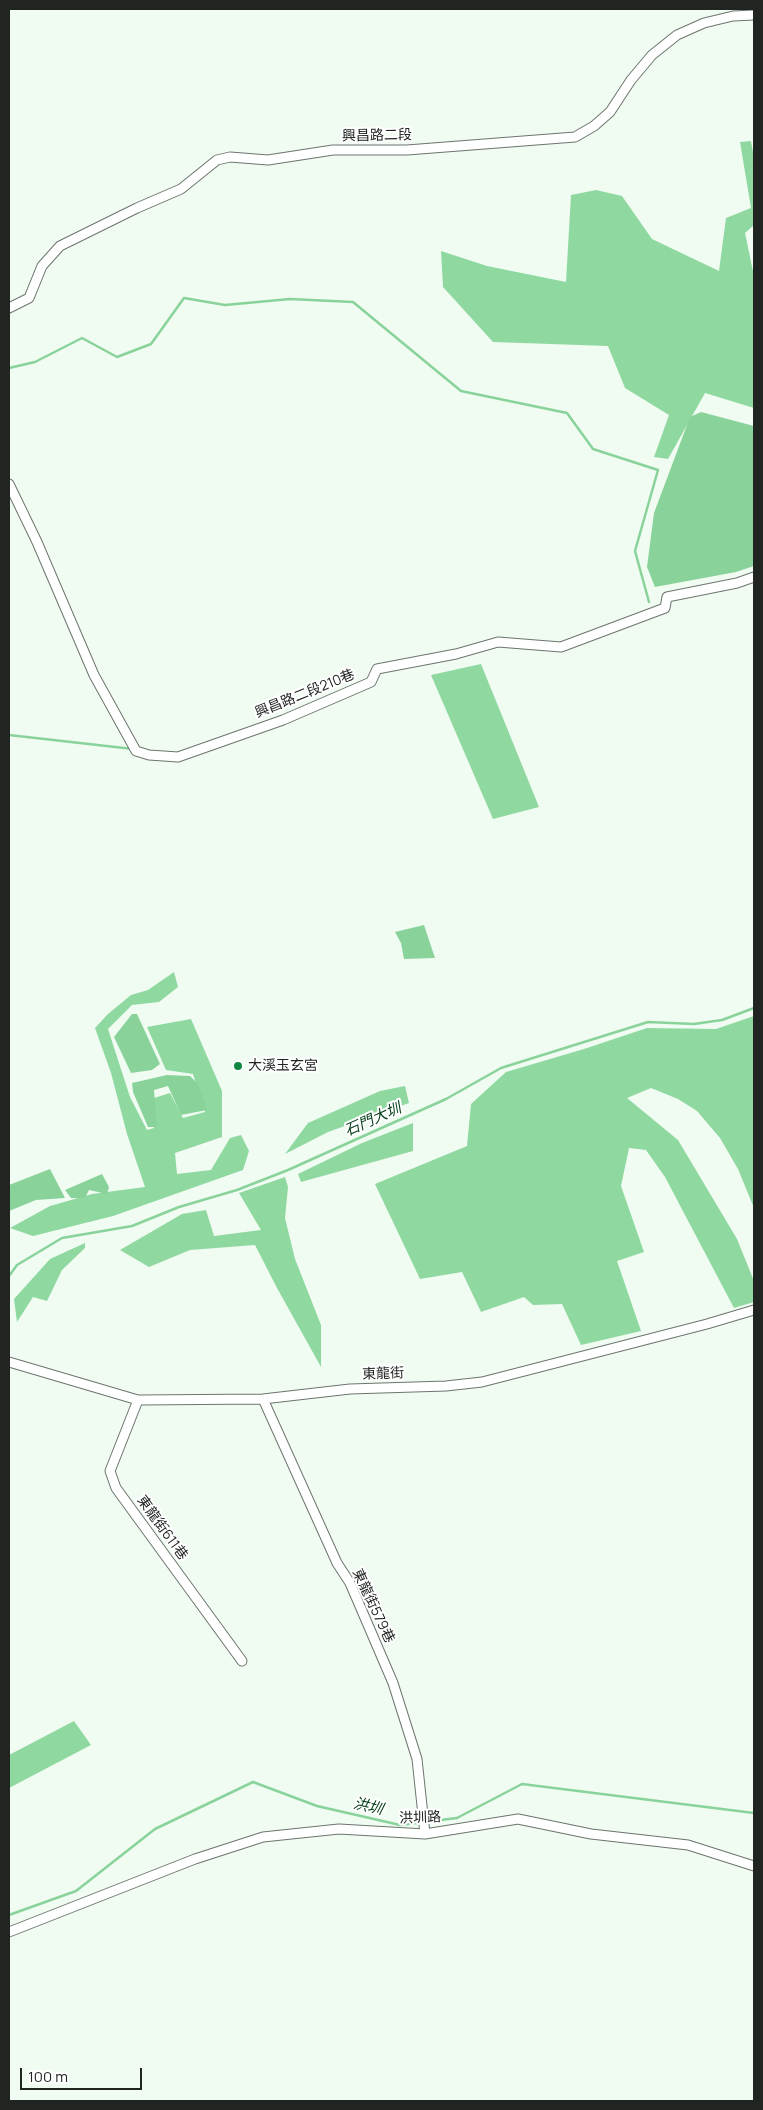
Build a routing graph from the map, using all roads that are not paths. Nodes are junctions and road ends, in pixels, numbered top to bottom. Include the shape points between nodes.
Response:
1 (754, 15) edge
2 (9, 308) edge
3 (9, 484) edge
4 (754, 577) edge
5 (754, 1310) edge
6 (9, 1362) edge
7 (138, 1400) junction
8 (263, 1400) junction
9 (242, 1661) dead end
10 (426, 1834) junction
11 (754, 1866) edge
12 (9, 1932) edge

1 - 2 street, 興昌路二段 via 704,23 678,35 652,56 610,112 575,137 408,150 333,150 268,160 230,157 218,160 181,188 60,246 42,266 29,298
3 - 4 street, 興昌路二段210巷 via 94,675 134,748 150,755 178,757 283,720 371,682 377,669 456,654 498,642 561,648 665,608 667,597
5 - 8 street, 東龍街 via 482,1382 350,1389
6 - 7 street, 東龍街
7 - 8 street, 東龍街
7 - 9 street, 東龍街611巷 via 110,1471 116,1488
8 - 10 street, 東龍街579巷 via 337,1563 350,1583 393,1683 417,1758
10 - 11 street, 洪圳路 via 518,1819 591,1834 688,1845
10 - 12 street, 洪圳路 via 339,1829 263,1838 194,1859

